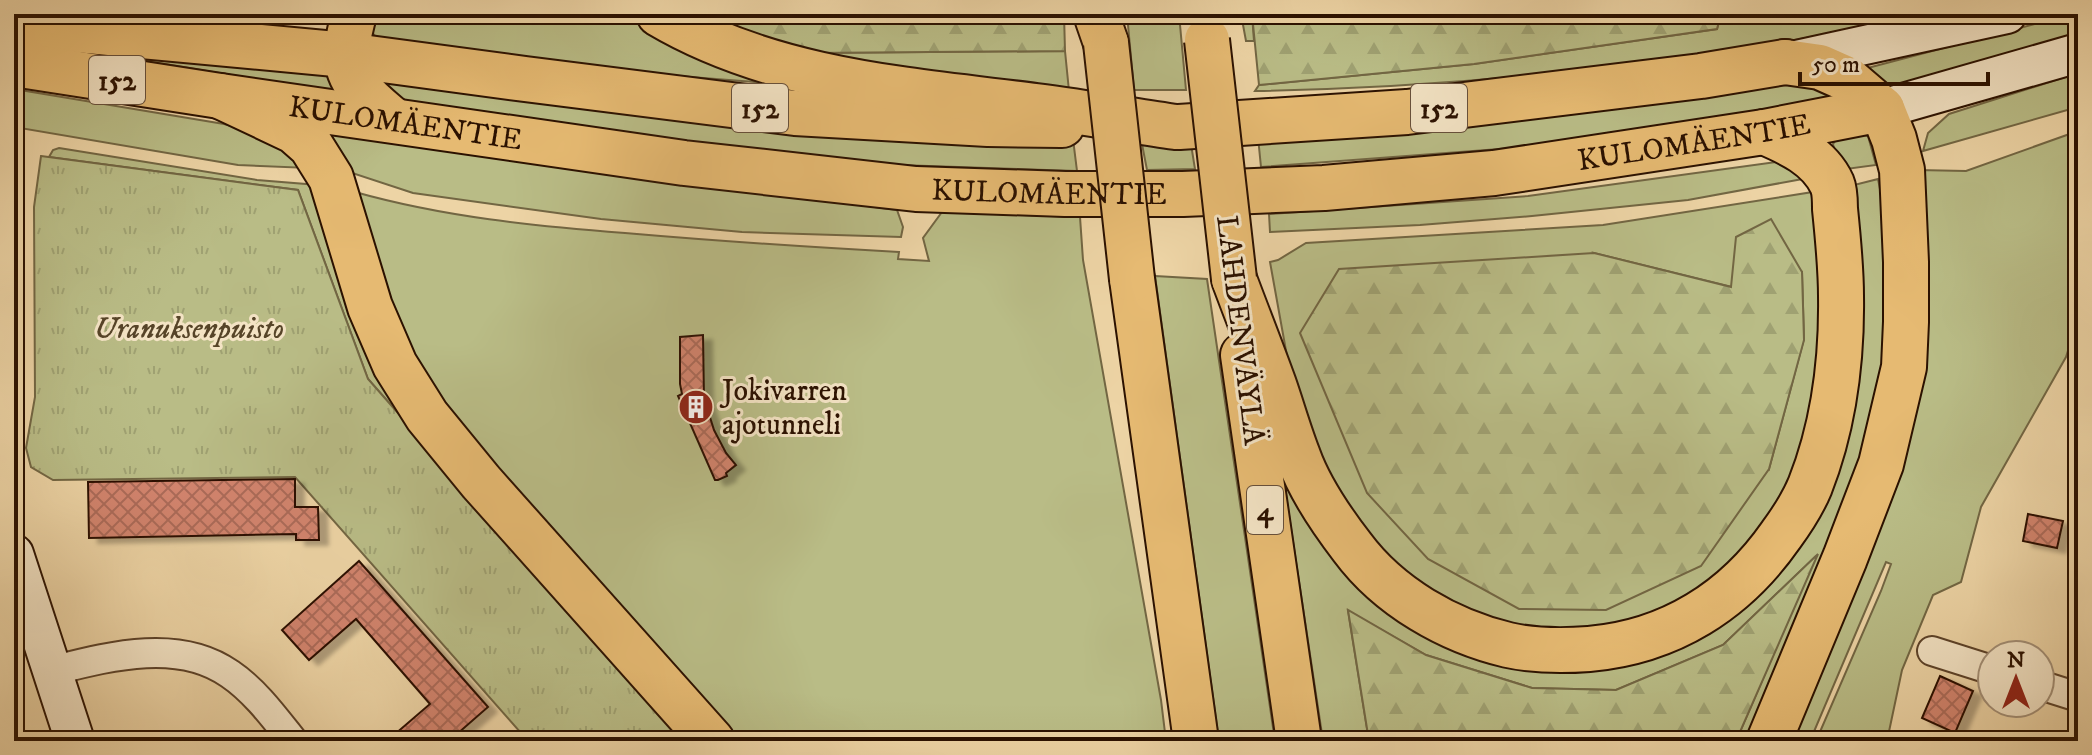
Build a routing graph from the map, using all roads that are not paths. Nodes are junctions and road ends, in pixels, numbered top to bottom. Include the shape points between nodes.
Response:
1 (659, 14) edge
2 (2007, 14) edge
3 (1102, 24) edge
4 (14, 27) edge
5 (1206, 27) edge
6 (350, 34) edge
7 (2078, 53) edge
8 (1785, 62) junction
9 (14, 64) edge
10 (220, 96) junction
11 (1882, 109) junction
12 (393, 120) junction
13 (1176, 127) junction
14 (1764, 132) junction
15 (1234, 279) junction
16 (14, 554) edge
17 (1932, 651) dead end
18 (1976, 665) edge
19 (51, 671) junction
20 (2056, 690) edge
21 (2078, 697) edge
22 (75, 741) edge
23 (293, 741) edge
24 (712, 741) edge
25 (1196, 741) edge
26 (1299, 741) edge
27 (1769, 741) edge

1 - 13 main road via 730,49 805,71
2 - 8 main road, KULOMÄENTIE / 152
3 - 25 main road, bridge
4 - 6 main road, KULOMÄENTIE / 152
5 - 15 main road, LAHDENVÄYLÄ / 4, bridge
6 - 12 main road via 355,82
6 - 13 main road, KULOMÄENTIE / 152 via 525,79 795,113
7 - 11 main road, KULOMÄENTIE / 152
8 - 11 main road via 1820,67 1847,79
8 - 13 main road, KULOMÄENTIE / 152 via 1407,112
9 - 10 main road, KULOMÄENTIE / 152
10 - 12 main road, KULOMÄENTIE / 152
10 - 24 main road via 294,131 311,146 331,178 370,307 395,365 427,416
11 - 14 main road, KULOMÄENTIE / 152
11 - 27 main road via 1902,170 1904,367 1881,464
12 - 14 main road, KULOMÄENTIE / 152 via 684,163 916,189 1065,194 1324,188 1478,175
14 - 15 main road via 1796,146 1833,185 1842,320 1830,418 1809,489 1766,557 1703,612 1652,637 1614,647 1528,649 1458,630 1388,585 1353,550 1299,459
15 - 26 main road, LAHDENVÄYLÄ / 4
16 - 19 main road
17 - 18 street
19 - 22 main road
19 - 23 street via 112,656 172,654 199,659 229,673
20 - 21 street

